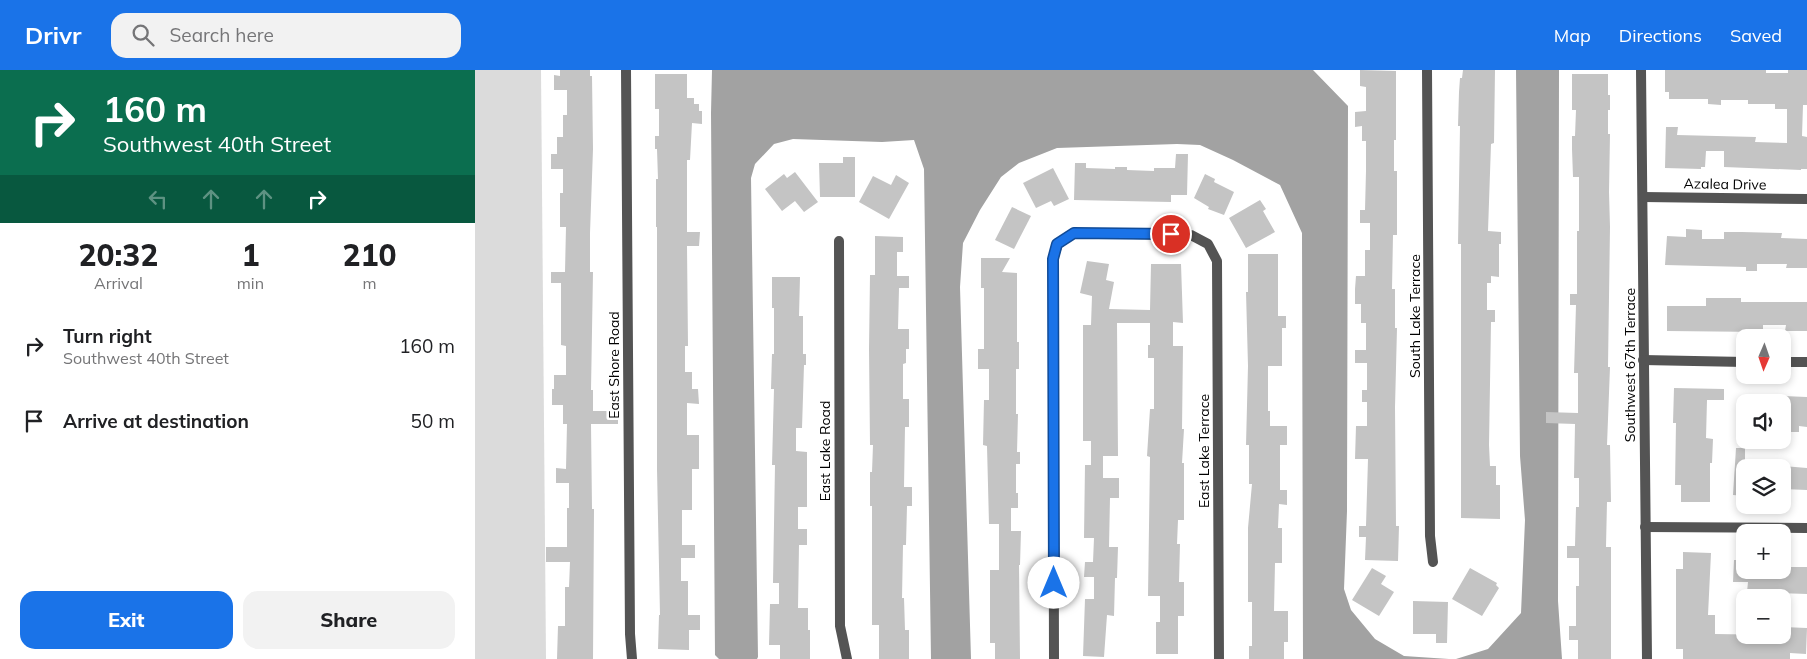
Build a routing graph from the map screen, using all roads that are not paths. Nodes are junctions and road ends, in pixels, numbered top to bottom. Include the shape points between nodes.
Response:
1 (625, 70) edge
2 (1427, 70) edge
3 (1641, 70) edge
4 (1643, 197) junction
5 (1807, 199) edge
6 (839, 241) dead end
7 (1643, 360) junction
8 (1736, 362) edge
9 (1791, 362) edge
10 (1807, 362) edge
11 (1645, 527) junction
12 (1807, 528) edge
13 (1433, 562) dead end
14 (632, 659) edge
15 (847, 659) edge
16 (1054, 659) edge
17 (1219, 659) edge
18 (1647, 659) edge

1 - 14 street, East Shore Road
2 - 13 street, South Lake Terrace via 1430,526
3 - 4 street, Southwest 67th Terrace
4 - 5 street, Azalea Drive
4 - 7 street, Southwest 67th Terrace
6 - 15 street, East Lake Road via 840,626
7 - 8 street
7 - 11 street, Southwest 67th Terrace
9 - 10 street
11 - 12 street
11 - 18 street, Southwest 67th Terrace
16 - 17 street, East Lake Terrace via 1053,259 1057,244 1074,233 1191,235 1208,244 1217,261

